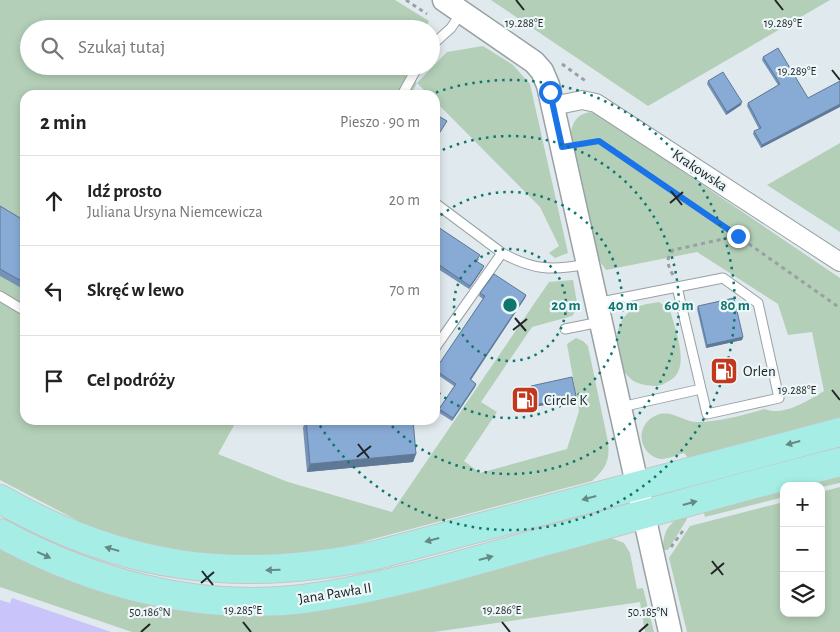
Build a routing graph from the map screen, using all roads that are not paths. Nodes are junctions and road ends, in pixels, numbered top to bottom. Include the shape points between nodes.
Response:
1 (452, 13) edge
2 (440, 32) edge
3 (413, 75) edge
4 (405, 90) edge
5 (553, 106) junction
6 (440, 208) edge
7 (502, 253) junction
8 (840, 262) edge
9 (587, 264) junction
10 (677, 287) junction
11 (0, 296) edge
12 (20, 308) edge
13 (598, 313) junction
14 (565, 330) dead end
15 (440, 341) edge
16 (701, 390) junction
17 (618, 408) junction
18 (840, 432) edge
19 (840, 462) edge
20 (636, 485) junction
21 (0, 499) edge
22 (643, 515) junction
23 (0, 534) edge
24 (670, 632) edge

1 - 2 lane
1 - 5 street via 530,58 546,78
3 - 4 lane
5 - 8 street, Krakowska via 582,100 596,103
5 - 9 street
6 - 7 lane
7 - 9 lane via 524,265
7 - 15 lane
9 - 13 street
10 - 13 lane
10 - 16 lane
10 - 16 lane via 723,278 758,303 780,398 707,414
11 - 12 lane
13 - 14 lane
13 - 17 street
16 - 17 lane
17 - 20 street
18 -> 20 main road
22 -> 19 main road
20 -> 21 main road, Jana Pawła II via 376,554 275,570 201,568 140,557 67,532
20 - 22 street
23 -> 22 main road, Jana Pawła II via 90,574 156,592 235,601 277,601 337,594 398,581
22 - 24 street

